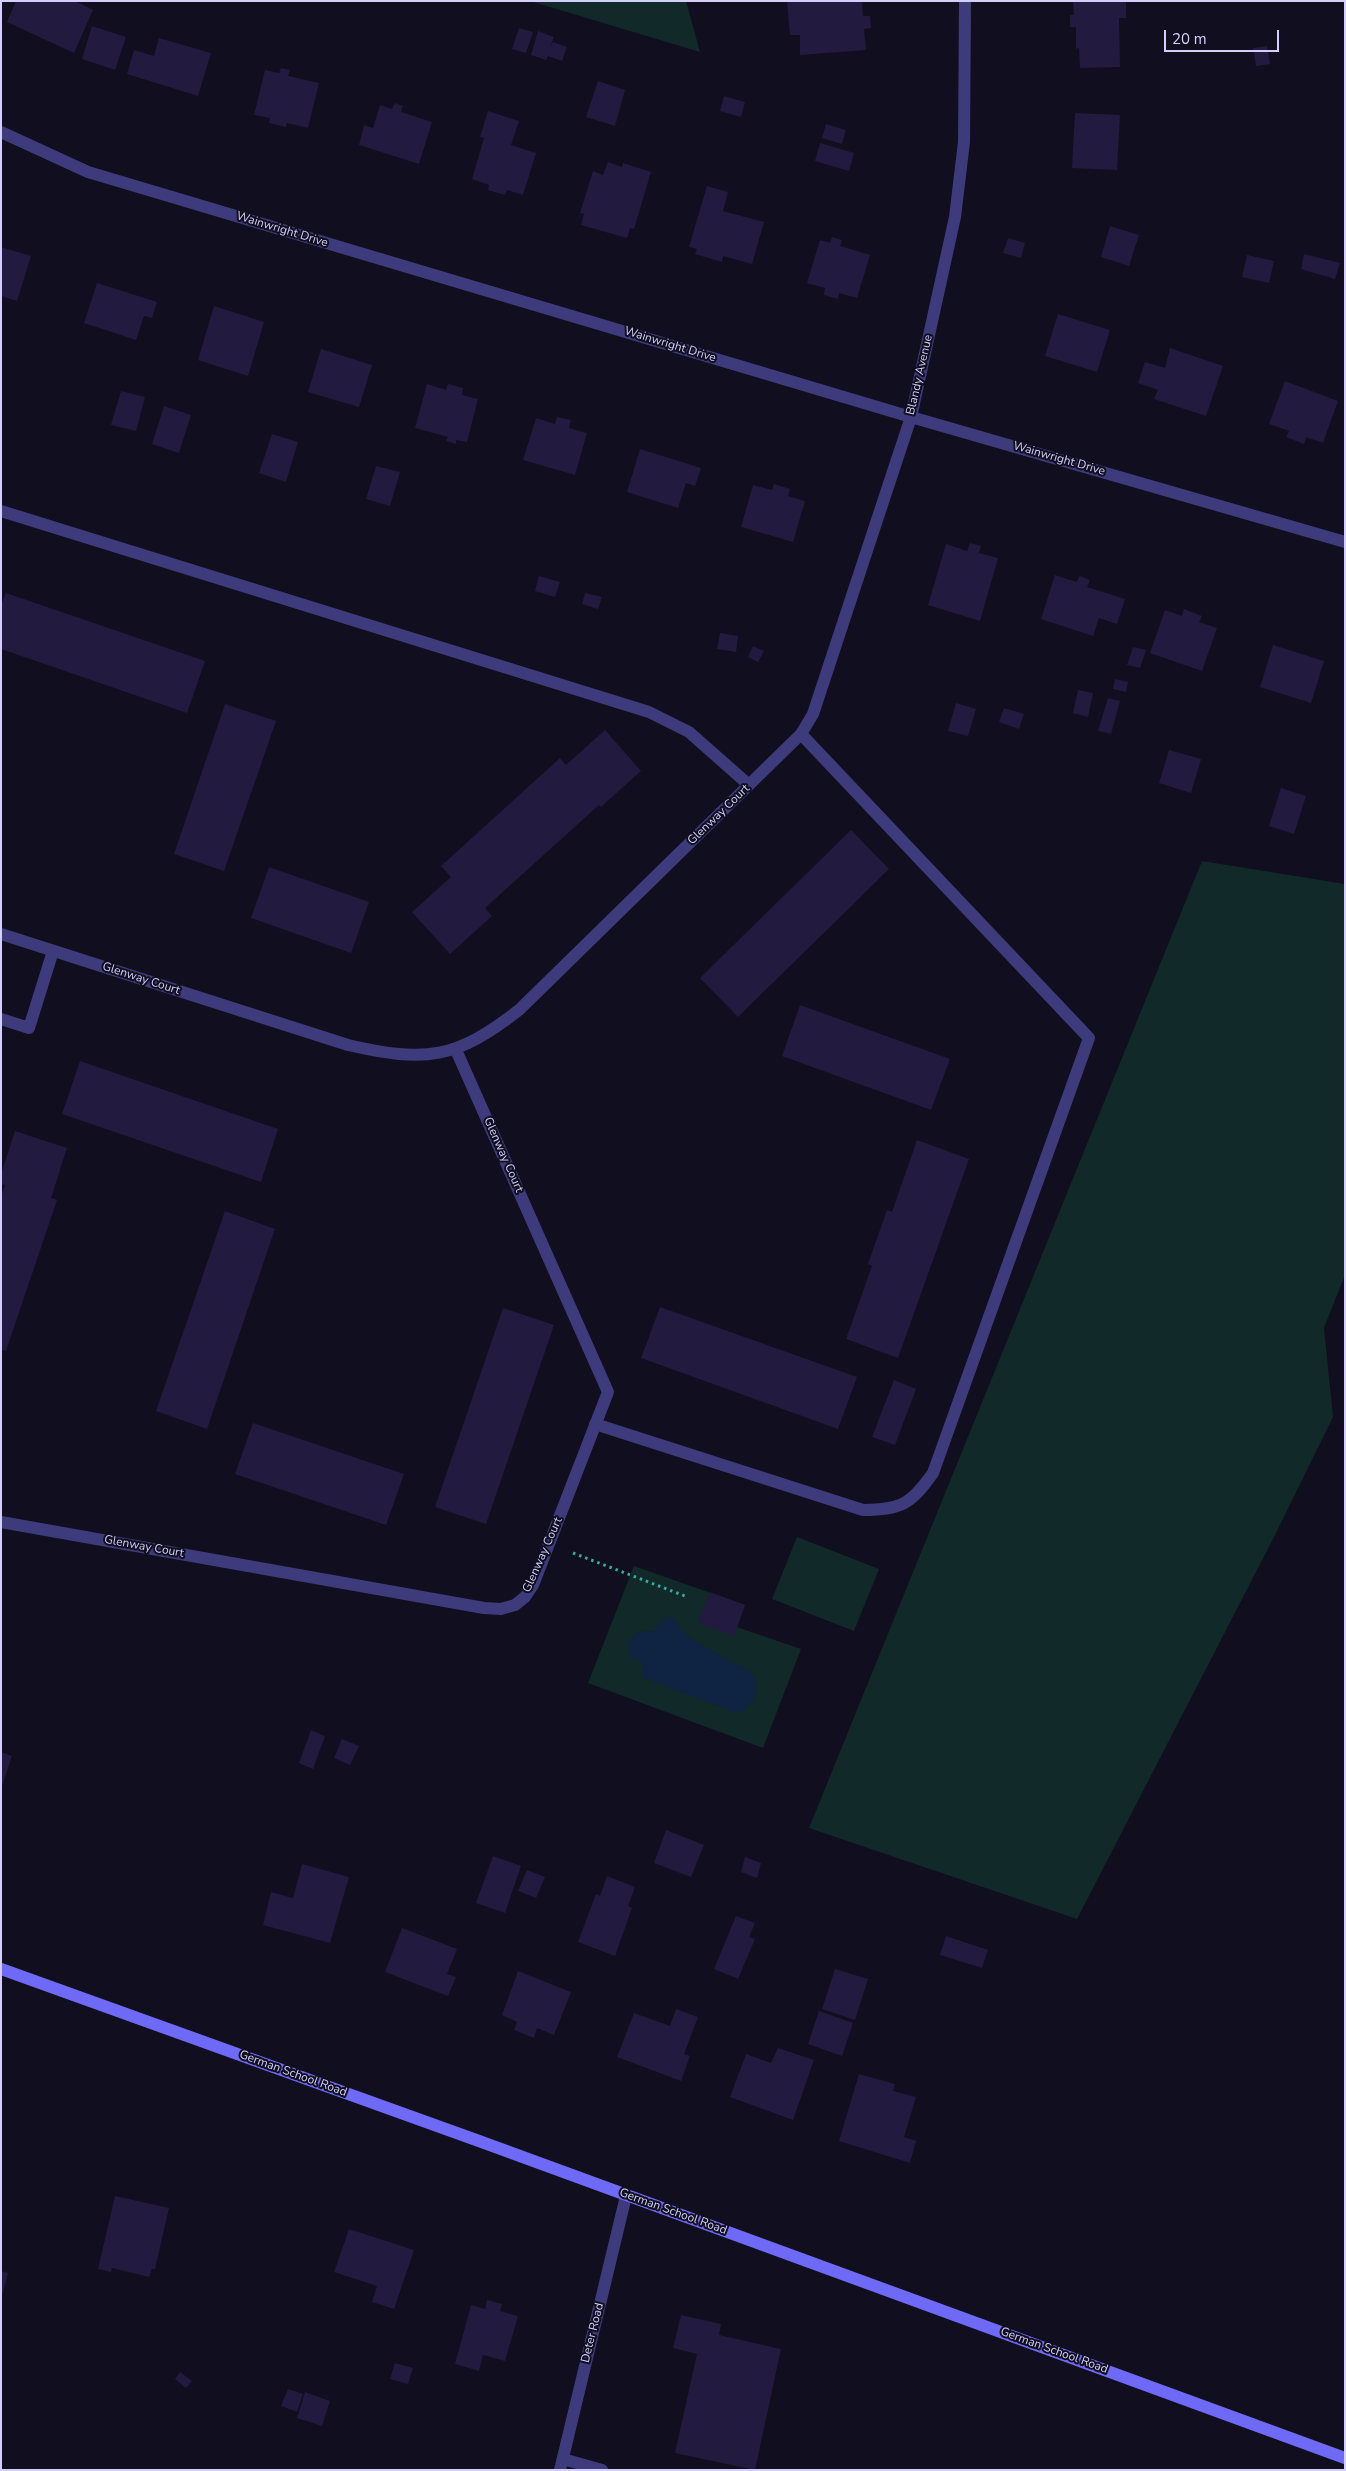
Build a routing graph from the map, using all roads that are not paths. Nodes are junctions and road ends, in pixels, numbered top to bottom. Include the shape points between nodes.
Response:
1 (964, 1) edge
2 (1, 132) edge
3 (911, 417) junction
4 (1, 511) edge
5 (1345, 542) edge
6 (802, 734) junction
7 (749, 785) junction
8 (1, 934) edge
9 (53, 951) junction
10 (1, 1019) edge
11 (456, 1050) junction
12 (595, 1424) junction
13 (1, 1522) edge
14 (1, 1969) edge
15 (626, 2196) junction
16 (1345, 2458) edge
17 (562, 2464) edge
18 (602, 2470) edge

1 - 3 street, Blandy Avenue via 966,95 961,180
2 - 3 street, Wainwright Drive via 88,172
3 - 5 street, Wainwright Drive
3 - 6 street, Blandy Avenue via 820,696
4 - 7 street via 650,712 689,732
6 - 7 street, Glenway Court
6 - 12 street via 1089,1038 933,1473 919,1492 888,1510 863,1510
7 - 11 street, Glenway Court via 519,1010 490,1032
8 - 9 street, Glenway Court
9 - 10 street via 29,1028
9 - 11 street, Glenway Court via 348,1046 397,1056 437,1055
11 - 12 street, Glenway Court via 608,1392
12 - 13 street, Glenway Court via 549,1545 525,1597 515,1605 501,1609
14 - 15 street, German School Road
15 - 16 street, German School Road
15 - 17 street, Deter Road
17 - 18 street

